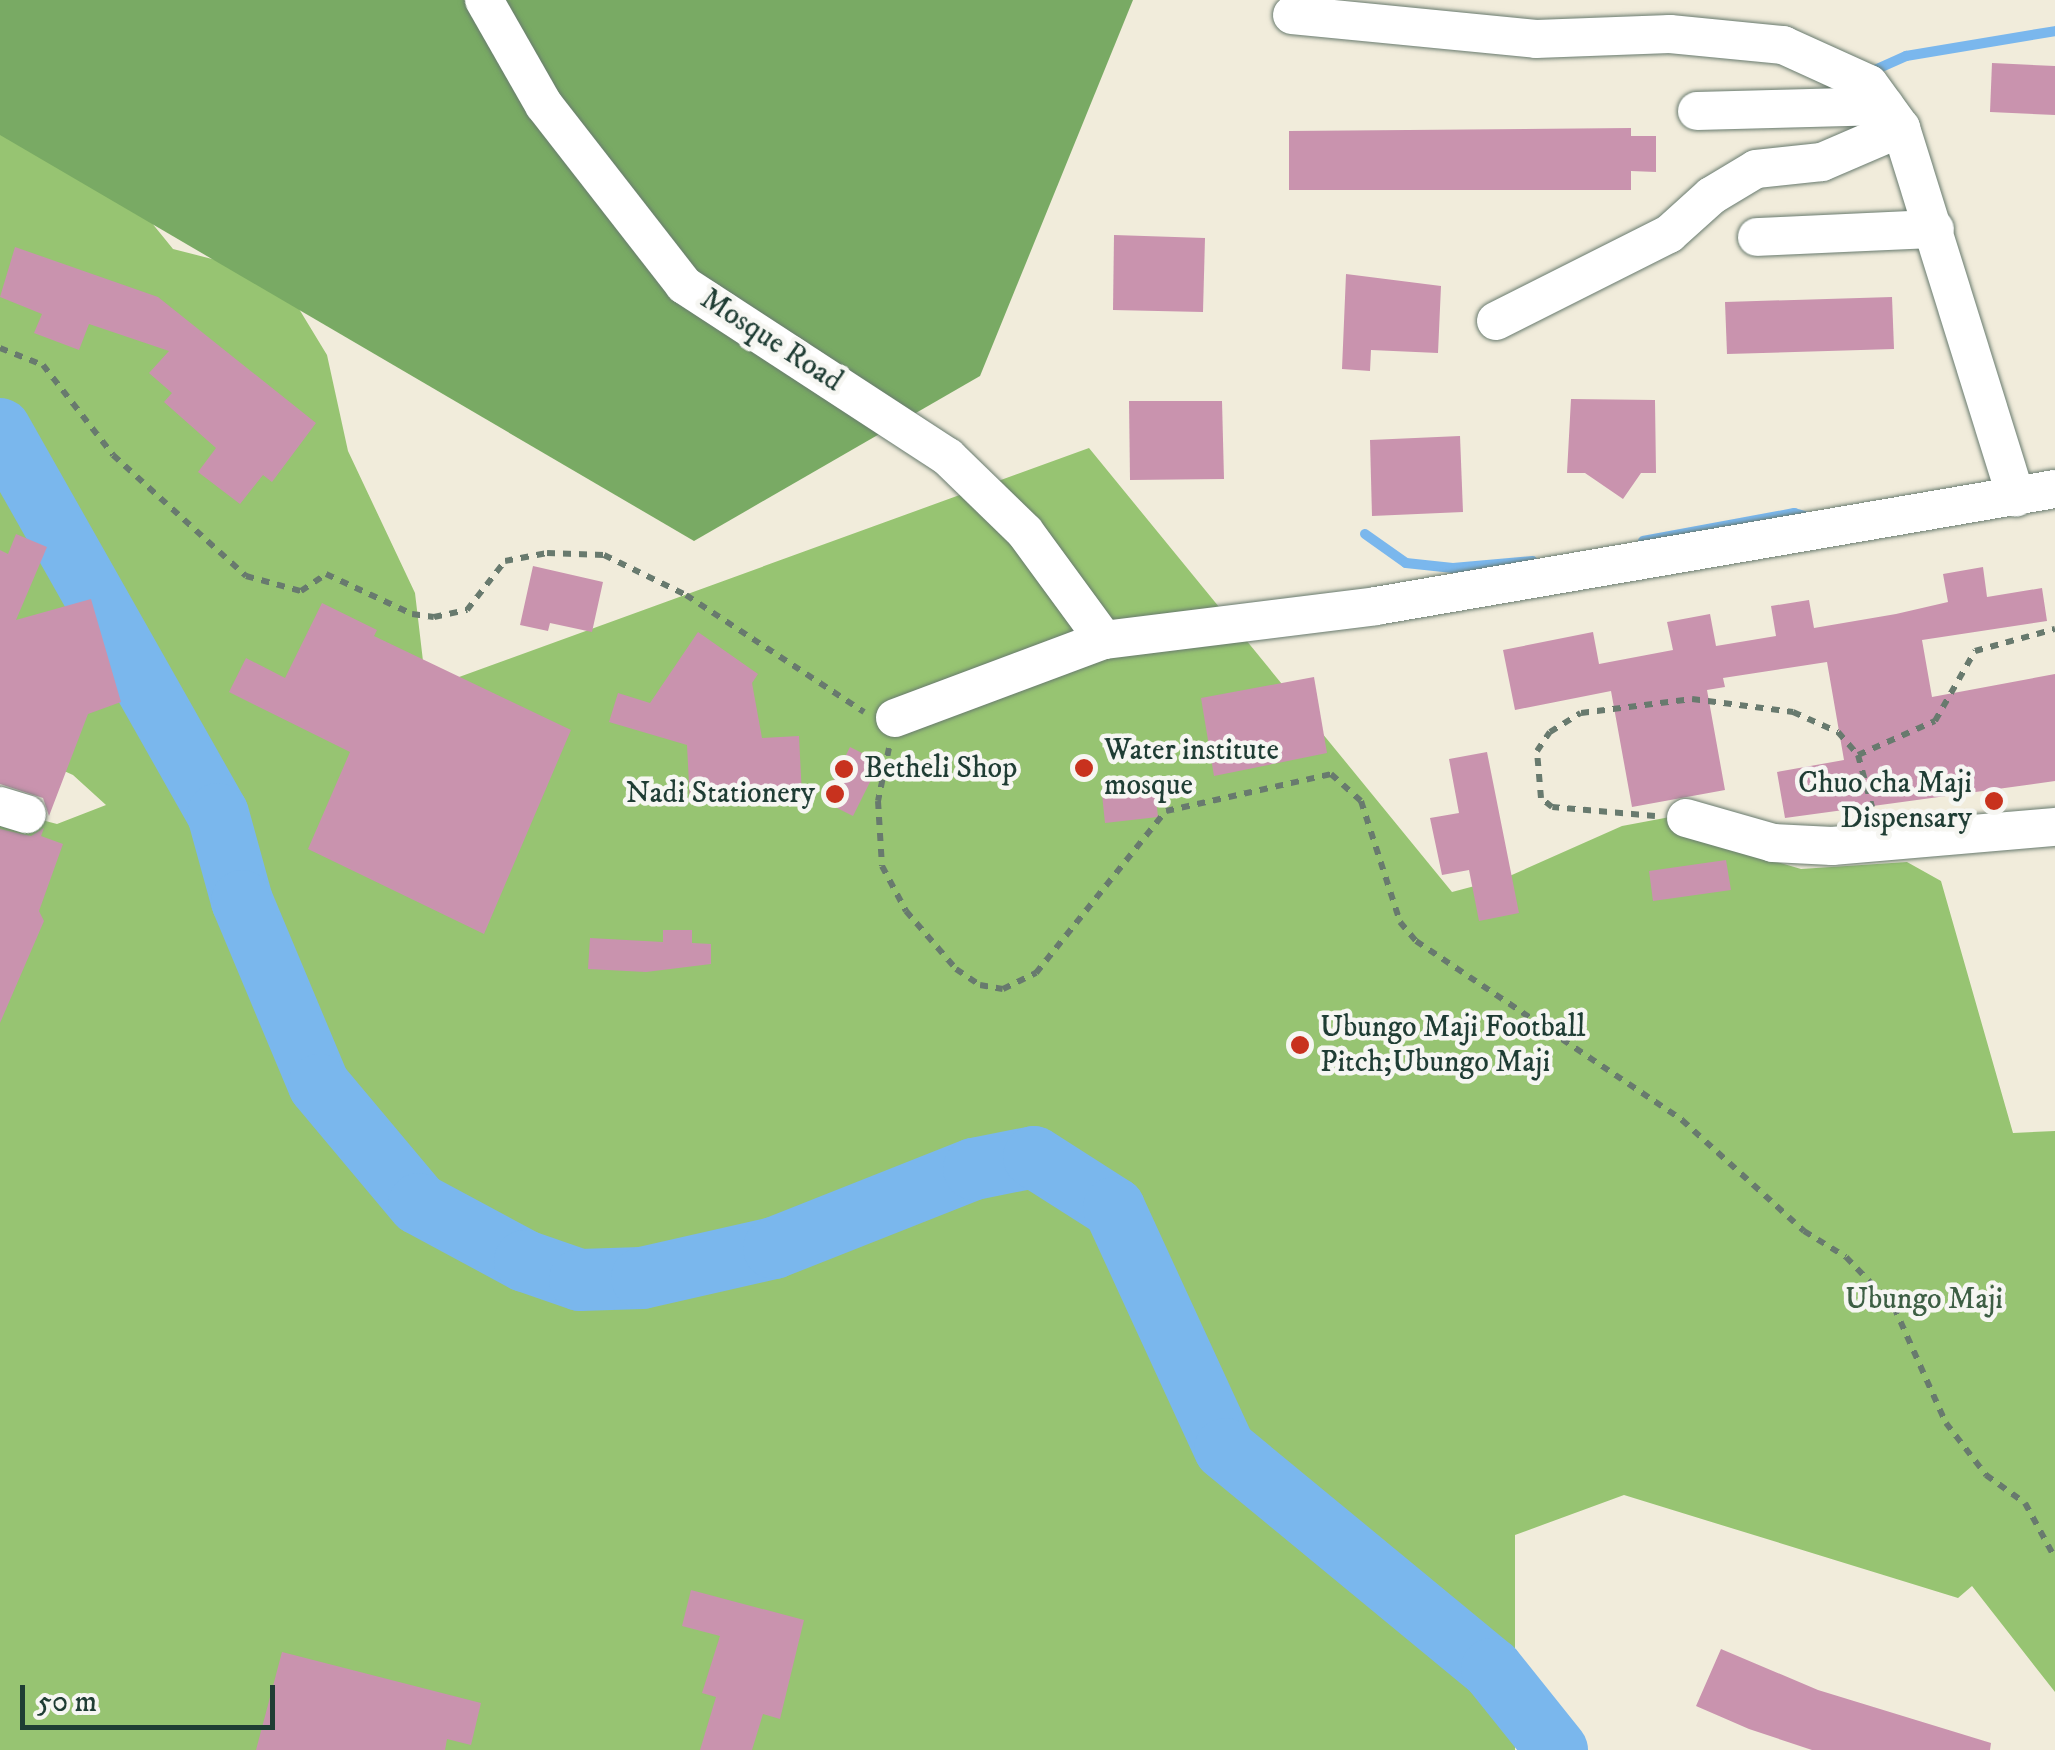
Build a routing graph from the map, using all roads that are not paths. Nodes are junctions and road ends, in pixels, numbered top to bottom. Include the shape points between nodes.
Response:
1 (484, 0) edge
2 (1292, 15) dead end
3 (1697, 111) dead end
4 (1893, 117) junction
5 (1934, 229) junction
6 (1758, 237) dead end
7 (1496, 321) dead end
8 (2055, 488) edge
9 (2016, 496) junction
10 (1104, 640) junction
11 (895, 718) road end
12 (1686, 818) road end
13 (2055, 827) edge

1 - 10 street, Mosque Road via 544,105 684,285 948,458 1026,532
2 - 4 street via 1536,39 1670,34 1784,45 1869,84
3 - 4 street
4 - 5 street
4 - 7 street via 1822,162 1756,169 1711,196 1668,234
5 - 6 street
5 - 9 street
8 - 9 street
9 - 10 street via 1341,611
10 - 11 street
12 - 13 street via 1773,843 1832,846

